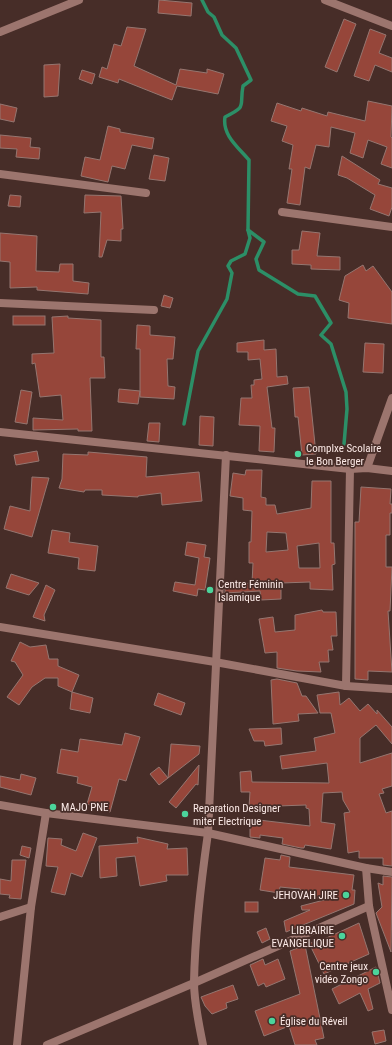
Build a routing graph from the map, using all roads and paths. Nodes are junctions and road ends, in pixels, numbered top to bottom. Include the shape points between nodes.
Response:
1 (79, 0) edge
2 (325, 0) edge
3 (392, 26) edge
4 (0, 32) edge
5 (0, 174) edge
6 (146, 193) dead end
7 (282, 212) dead end
8 (392, 227) edge
9 (0, 302) edge
10 (154, 310) dead end
11 (392, 398) edge
12 (0, 432) edge
13 (226, 455) junction
14 (367, 468) junction
15 (350, 469) junction
16 (392, 472) edge
17 (0, 626) edge
18 (215, 662) junction
19 (346, 686) junction
20 (392, 689) edge
21 (0, 805) edge
22 (46, 813) junction
23 (208, 833) junction
24 (366, 868) junction
25 (392, 872) edge
26 (368, 906) junction
27 (31, 907) junction
28 (0, 918) edge
29 (194, 983) junction
30 (392, 1010) edge
31 (17, 1045) edge
32 (46, 1045) edge
33 (204, 1045) edge

1 - 4 street
2 - 3 street
5 - 6 street
7 - 8 street
9 - 10 street
11 - 14 street
12 - 13 street
13 - 15 street
13 - 18 street
14 - 15 street
14 - 16 street
15 - 19 street
17 - 18 street
18 - 19 street
18 - 23 street
19 - 20 street
21 - 22 street
22 - 23 street
22 - 27 street
23 - 24 street
23 - 29 street via 202,875
24 - 25 street
24 - 26 street
26 - 29 street
26 - 30 street
27 - 28 street
27 - 31 street
29 - 32 street
29 - 33 street

